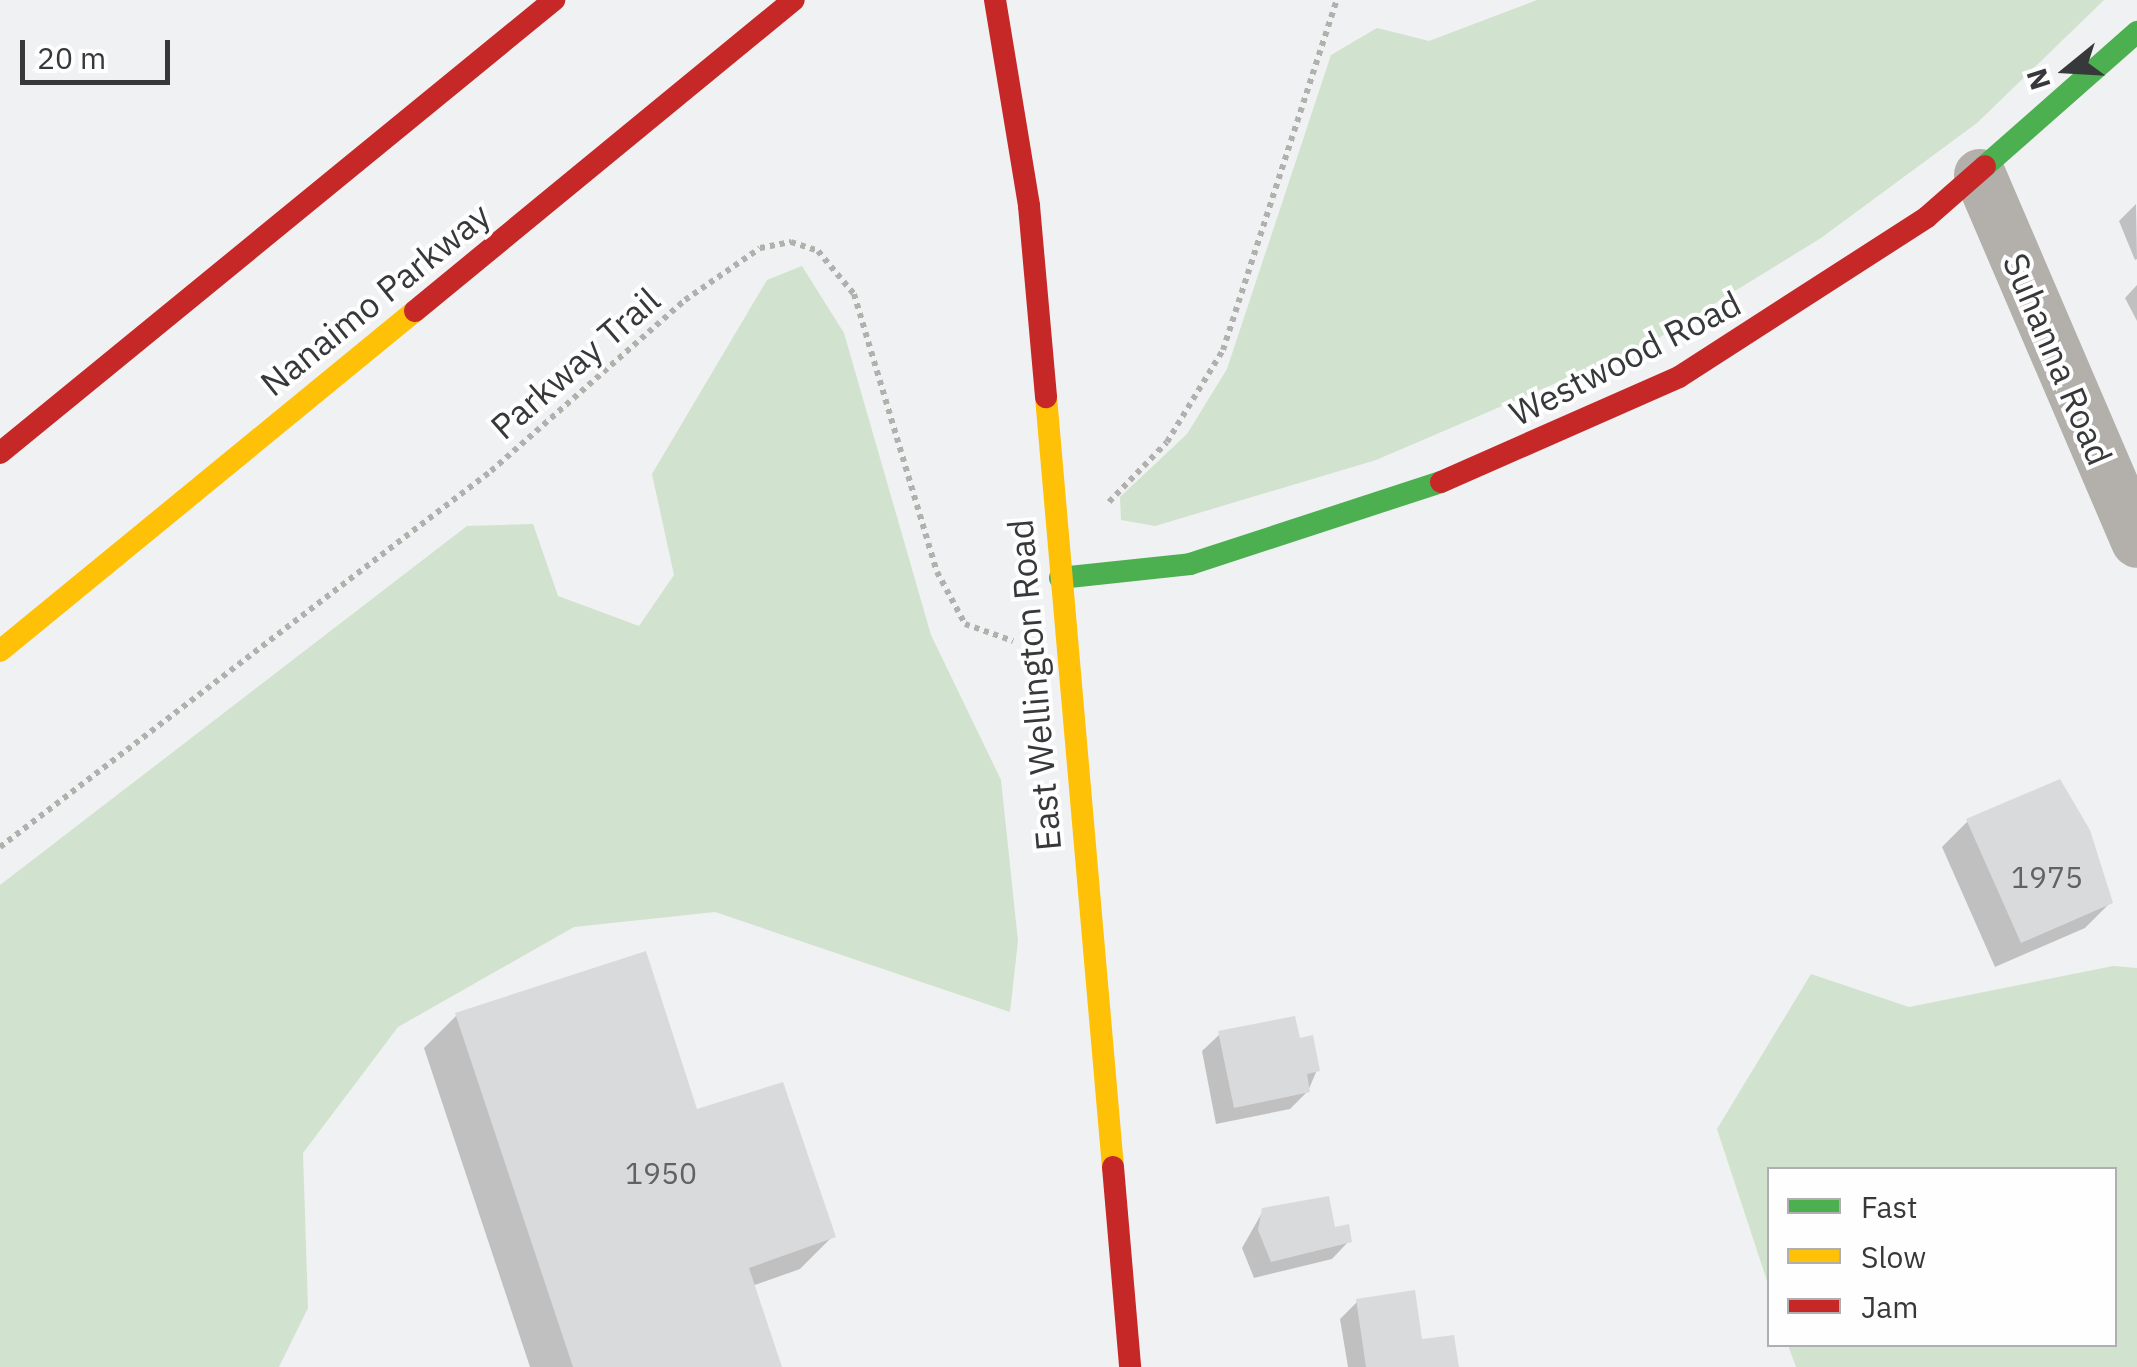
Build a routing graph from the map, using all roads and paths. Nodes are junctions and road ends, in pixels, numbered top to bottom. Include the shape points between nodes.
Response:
1 (554, 0) edge
2 (794, 0) edge
3 (995, 0) edge
4 (1336, 0) edge
5 (2137, 32) edge
6 (1980, 175) junction
7 (0, 453) edge
8 (1103, 520) dead end
9 (2137, 542) edge
10 (1060, 578) junction
11 (1019, 646) dead end
12 (0, 651) edge
13 (0, 846) edge
14 (1130, 1367) edge

1 - 7 main road
2 - 12 main road, Nanaimo Parkway
3 - 10 main road, East Wellington Road via 1029,206
4 - 8 path via 1223,350 1168,442 1114,490
5 - 6 main road, Westwood Road
6 - 9 street, Suhanna Road
6 - 10 main road, Westwood Road via 1762,328 1528,448 1190,564
10 - 14 main road, East Wellington Road
11 - 13 path, Parkway Trail via 966,624 937,572 854,294 818,251 790,242 760,248 685,300 491,470

